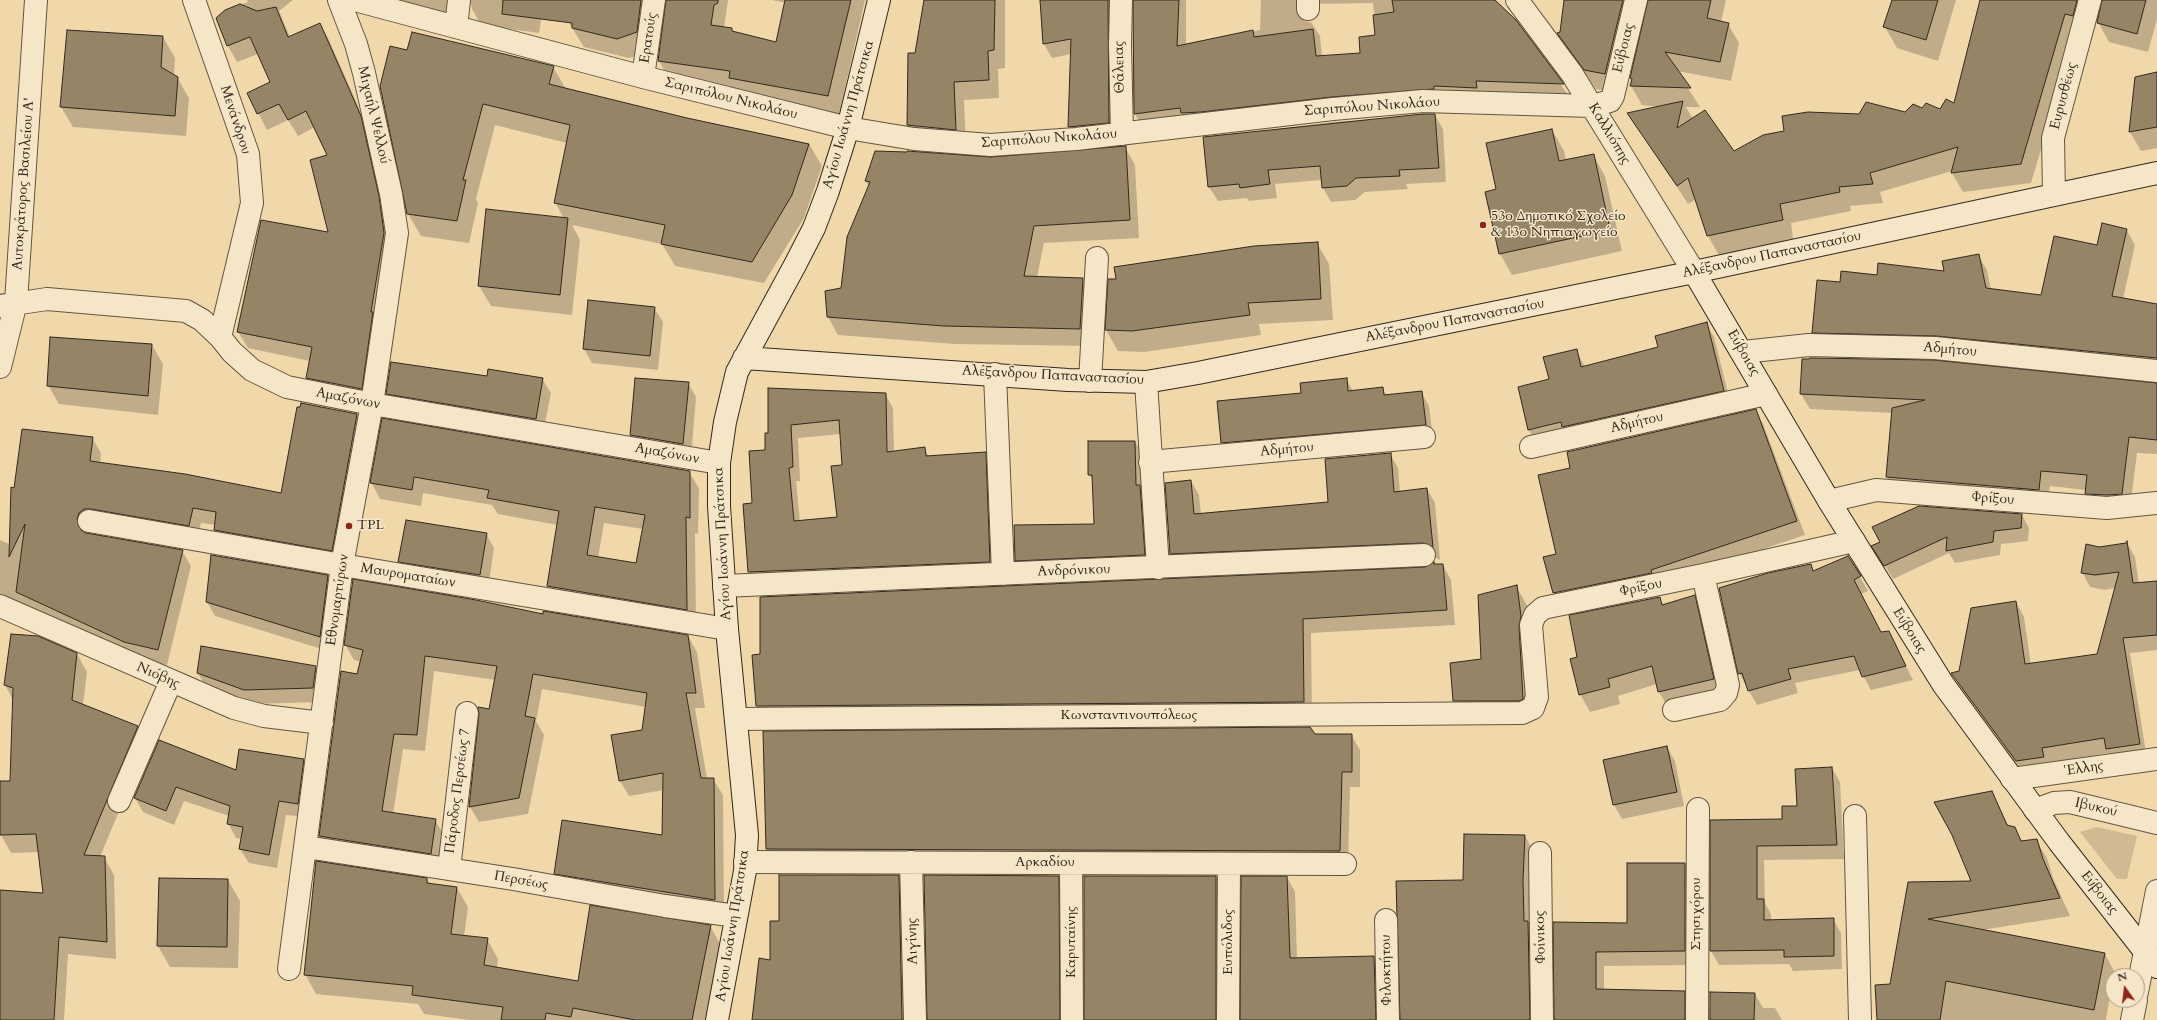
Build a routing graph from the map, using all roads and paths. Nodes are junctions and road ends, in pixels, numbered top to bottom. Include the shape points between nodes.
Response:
1 (36, 0) edge
2 (194, 0) edge
3 (339, 0) edge
4 (355, 0) edge
5 (459, 0) edge
6 (654, 0) edge
7 (879, 0) edge
8 (1121, 0) edge
9 (1518, 0) edge
10 (1636, 0) edge
11 (2090, 0) edge
12 (456, 27) junction
13 (643, 77) junction
14 (1592, 106) junction
15 (848, 128) junction
16 (1122, 134) junction
17 (2157, 173) edge
18 (2054, 194) junction
19 (397, 233) joint
20 (1097, 258) dead end
21 (1694, 272) junction
22 (8, 304) edge
23 (220, 337) junction
24 (1743, 352) junction
25 (744, 358) junction
26 (0, 367) edge
27 (2157, 371) edge
28 (994, 374) junction
29 (1090, 381) junction
30 (1146, 382) junction
31 (1766, 394) junction
32 (372, 404) junction
33 (1424, 437) dead end
34 (1531, 447) dead end
35 (719, 462) junction
36 (1150, 462) junction
37 (1829, 501) junction
38 (2157, 503) edge
39 (89, 521) dead end
40 (1854, 541) junction
41 (1424, 555) dead end
42 (342, 566) junction
43 (1158, 568) junction
44 (1003, 574) junction
45 (1703, 575) junction
46 (724, 586) junction
47 (0, 606) edge
48 (727, 629) junction
49 (171, 681) junction
50 (1674, 710) dead end
51 (467, 713) dead end
52 (1522, 713) joint
53 (737, 719) junction
54 (322, 723) junction
55 (2157, 758) edge
56 (2012, 779) junction
57 (119, 801) dead end
58 (1698, 809) dead end
59 (2035, 810) junction
60 (1855, 816) dead end
61 (2157, 823) edge
62 (306, 847) junction
63 (1540, 853) dead end
64 (746, 862) junction
65 (911, 862) junction
66 (1071, 863) junction
67 (1229, 864) junction
68 (1345, 864) dead end
69 (449, 869) junction
70 (2157, 890) edge
71 (736, 916) junction
72 (1386, 920) dead end
73 (2151, 959) edge
74 (289, 969) dead end
75 (2145, 973) edge
76 (2134, 1008) edge
77 (717, 1020) edge
78 (915, 1020) edge
79 (1072, 1020) edge
80 (1228, 1020) edge
81 (1388, 1020) edge
82 (1542, 1020) edge
83 (1697, 1020) edge
84 (1860, 1020) edge
85 (2132, 1020) edge

1 - 22 street, Αυτοκράτορος Βασιλείου A'
2 - 23 street, Μενάνδρου via 248,154 252,203
3 - 19 street, Μιχαήλ Ψελλού via 364,73
4 - 12 street, Σαριπόλου Νικολάου
5 - 12 street
6 - 13 street, Ερατούς
7 - 15 street, Αγίου Ιωάννη Πράτσικα
8 - 16 street, Θάλειας
9 - 14 street, Καλλιόπης
10 - 14 street, Εύβοιας via 1613,96 1610,101
11 - 18 street, Ευρυσθέως via 2053,138
12 - 13 street, Σαριπόλου Νικολάου
13 - 15 street, Σαριπόλου Νικολάου
14 - 16 street, Σαριπόλου Νικολάου via 1423,101
14 - 21 street, Καλλιόπης
15 - 16 street, Σαριπόλου Νικολάου via 914,139 990,145
15 - 25 street, Αγίου Ιωάννη Πράτσικα via 839,162 814,228
17 - 18 street, Αλέξανδρου Παπαναστασίου
18 - 21 street, Αλέξανδρου Παπαναστασίου
19 - 32 street, Εθνομαρτύρων
20 - 29 street
21 - 24 street, Εύβοιας
21 - 30 street, Αλέξανδρου Παπαναστασίου
22 - 23 street, Αμαζόνων via 47,299 186,312 202,320
22 - 26 street, Αυτοκράτορος Βασιλείου A'
23 - 32 street, Αμαζόνων via 252,370 287,387
24 - 27 street, Αδμήτου via 1809,345 1935,348
24 - 31 street, Εύβοιας
25 - 28 street, Αλέξανδρου Παπαναστασίου
25 - 35 street, Αγίου Ιωάννη Πράτσικα via 737,372 728,407
28 - 29 street, Αλέξανδρου Παπαναστασίου
28 - 44 street
29 - 30 street, Αλέξανδρου Παπαναστασίου
30 - 36 street
31 - 34 street, Αδμήτου
31 - 37 street, Εύβοιας
32 - 35 street, Αμαζόνων
32 - 42 street, Εθνομαρτύρων
33 - 36 street, Αδμήτου
35 - 46 street, Αγίου Ιωάννη Πράτσικα
36 - 43 street
37 - 38 street, Φρίξου via 1876,490 2107,508
37 - 40 street, Εύβοιας
39 - 42 street, Μαυροματαίων
40 - 45 street, Φρίξου
40 - 56 street, Εύβοιας via 1943,684
41 - 43 street, Ανδρόνικου
42 - 48 street, Μαυροματαίων
42 - 54 street, Εθνομαρτύρων
43 - 44 street, Ανδρόνικου
44 - 46 street, Ανδρόνικου
45 - 50 street via 1728,685 1720,700
45 - 52 street, Φρίξου via 1543,608 1534,615 1531,624 1537,697 1533,708
46 - 48 street, Αγίου Ιωάννη Πράτσικα
47 - 49 street, Νιόβης
48 - 53 street, Αγίου Ιωάννη Πράτσικα
49 - 54 street, Νιόβης via 249,713
49 - 57 street
51 - 69 street, Πάροδος Περσέως 7
52 - 53 street, Κωνσταντινουπόλεως
53 - 64 street, Αγίου Ιωάννη Πράτσικα via 746,824
54 - 62 street, Εθνομαρτύρων
55 - 56 street, Έλλης
56 - 59 street, Εύβοιας
58 - 83 street, Στησιχόρου
59 - 61 street, Ιβυκού via 2054,803 2070,802
59 - 73 street, Εύβοιας
60 - 84 street
62 - 69 street, Περσέως
62 - 74 street, Εθνομαρτύρων
63 - 82 street, Φοίνικος
64 - 65 street, Αρκαδίου
64 - 71 street, Αγίου Ιωάννη Πράτσικα
65 - 66 street, Αρκαδίου
65 - 78 street, Αιγίνης
66 - 67 street, Αρκαδίου
66 - 79 street, Καρυταίνης
67 - 68 street, Αρκαδίου
67 - 80 street, Ευπόλιδος
69 - 71 street, Περσέως
70 - 73 street
71 - 77 street, Αγίου Ιωάννη Πράτσικα
72 - 81 street, Φιλοκτήτου
73 - 75 street
76 - 85 street

